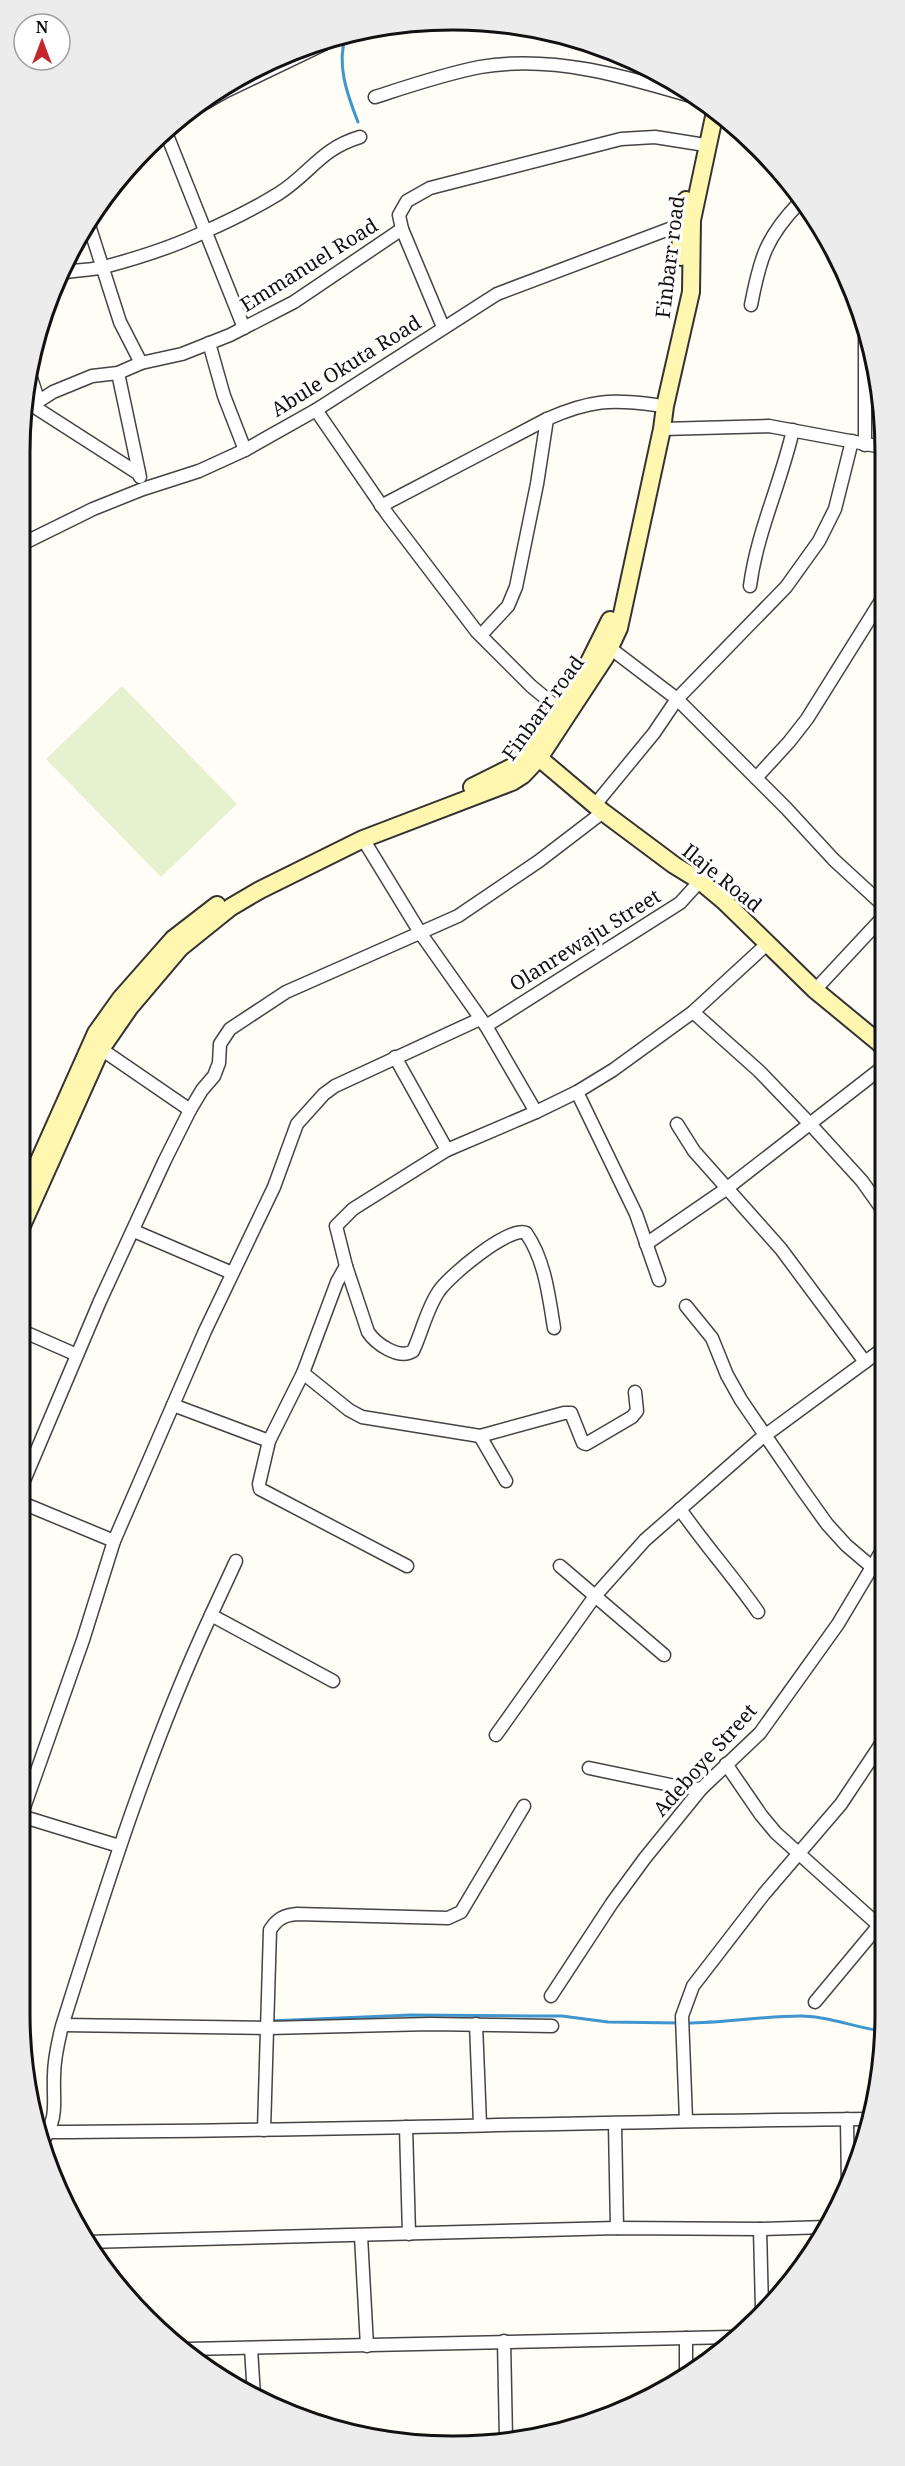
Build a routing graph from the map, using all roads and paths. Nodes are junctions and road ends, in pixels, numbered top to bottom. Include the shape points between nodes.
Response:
1 (668, 89) edge
2 (375, 97) dead end
3 (706, 114) edge
4 (713, 120) edge
5 (360, 136) dead end
6 (169, 140) edge
7 (699, 144) junction
8 (796, 206) edge
9 (686, 222) junction
10 (402, 229) junction
11 (205, 232) junction
12 (92, 233) edge
13 (103, 267) junction
14 (71, 272) edge
15 (751, 305) dead end
16 (443, 327) junction
17 (243, 328) junction
18 (209, 344) junction
19 (864, 355) edge
20 (141, 363) junction
21 (118, 373) junction
22 (33, 405) edge
23 (656, 405) junction
24 (33, 410) edge
25 (316, 410) junction
26 (548, 418) junction
27 (662, 429) junction
28 (793, 430) junction
29 (859, 443) junction
30 (875, 446) edge
31 (245, 450) junction
32 (139, 474) junction
33 (143, 489) junction
34 (381, 506) junction
35 (30, 540) edge
36 (750, 586) dead end
37 (875, 610) edge
38 (481, 635) junction
39 (610, 648) junction
40 (677, 699) junction
41 (563, 712) junction
42 (534, 753) junction
43 (756, 778) junction
44 (598, 809) junction
45 (363, 839) junction
46 (700, 881) junction
47 (875, 898) edge
48 (875, 926) edge
49 (421, 934) junction
50 (767, 944) junction
51 (815, 990) junction
52 (693, 1012) junction
53 (483, 1022) junction
54 (875, 1039) edge
55 (102, 1049) junction
56 (395, 1057) junction
57 (875, 1073) edge
58 (577, 1092) junction
59 (190, 1110) junction
60 (536, 1112) junction
61 (677, 1124) dead end
62 (811, 1125) junction
63 (447, 1150) junction
64 (30, 1181) edge
65 (726, 1189) junction
66 (875, 1199) edge
67 (30, 1208) edge
68 (134, 1231) junction
69 (646, 1244) junction
70 (346, 1266) junction
71 (232, 1273) junction
72 (659, 1280) dead end
73 (686, 1306) dead end
74 (554, 1328) dead end
75 (30, 1334) edge
76 (77, 1355) junction
77 (875, 1355) edge
78 (865, 1362) junction
79 (303, 1373) junction
80 (635, 1392) dead end
81 (173, 1405) junction
82 (766, 1435) junction
83 (480, 1436) junction
84 (269, 1441) junction
85 (30, 1466) edge
86 (506, 1481) dead end
87 (30, 1506) edge
88 (680, 1509) junction
89 (114, 1541) junction
90 (236, 1561) dead end
91 (875, 1564) edge
92 (407, 1566) dead end
93 (560, 1566) dead end
94 (873, 1568) junction
95 (595, 1596) junction
96 (758, 1612) dead end
97 (211, 1615) junction
98 (664, 1655) dead end
99 (333, 1681) dead end
100 (496, 1735) dead end
101 (875, 1753) edge
102 (726, 1764) junction
103 (589, 1768) dead end
104 (701, 1788) junction
105 (30, 1789) edge
106 (524, 1806) dead end
107 (30, 1820) edge
108 (119, 1846) junction
109 (798, 1852) junction
110 (875, 1918) edge
111 (875, 1934) edge
112 (551, 1996) dead end
113 (815, 2001) dead end
114 (268, 2022) junction
115 (476, 2024) junction
116 (63, 2025) junction
117 (552, 2026) dead end
118 (847, 2119) junction
119 (862, 2119) edge
120 (686, 2120) junction
121 (480, 2124) junction
122 (615, 2124) junction
123 (406, 2127) junction
124 (264, 2130) junction
125 (49, 2132) joint
126 (848, 2163) edge
127 (617, 2228) junction
128 (816, 2228) edge
129 (760, 2229) junction
130 (409, 2234) junction
131 (361, 2236) junction
132 (97, 2242) edge
133 (762, 2301) edge
134 (724, 2337) edge
135 (686, 2338) junction
136 (504, 2340) junction
137 (367, 2346) junction
138 (251, 2348) junction
139 (195, 2349) edge
140 (686, 2366) edge
141 (253, 2385) edge
142 (506, 2432) edge

1 - 2 street via 618,75 544,64 482,67
3 - 7 main road, Finbarr road
4 - 9 main road, Finbarr road
5 - 11 street via 324,153 279,194
6 - 11 street
7 - 9 main road, Finbarr road
7 - 10 street, Emmanuel Road via 655,137 621,139 440,185 407,201 399,215
8 - 15 street via 766,246
9 - 16 street, Abule Okuta Road via 497,294
9 - 23 main road, Finbarr road via 683,290
9 - 27 main road, Finbarr road via 691,292
10 - 16 street
10 - 17 street, Emmanuel Road via 294,302
11 - 13 street
11 - 17 street
12 - 13 street
13 - 14 street
13 - 20 street via 120,322
16 - 25 street, Abule Okuta Road
17 - 18 street, Emmanuel Road
18 - 20 street, Emmanuel Road
18 - 31 street
19 - 29 street
20 - 21 street, Emmanuel Road
21 - 22 street, Emmanuel Road via 92,376 53,392
21 - 32 street
23 - 26 street via 598,402
23 - 41 main road, Finbarr road via 619,590 609,623
24 - 32 street
25 - 31 street, Abule Okuta Road
25 - 34 street
26 - 34 street
26 - 38 street via 516,587 508,606
27 - 28 street via 769,426
27 - 39 main road, Finbarr road via 628,593
28 - 29 street
28 - 36 street via 783,472 757,545
29 - 30 street
29 - 40 street via 819,541 786,587
31 - 33 street, Abule Okuta Road via 200,471
32 - 33 street
33 - 35 street, Abule Okuta Road
34 - 38 street
37 - 43 street via 807,719
38 - 41 street
39 - 40 street
39 - 41 main road, Finbarr road
40 - 43 street
40 - 44 street
41 - 42 main road, Finbarr road
42 - 44 main road, Ilaje Road
42 - 45 main road, Finbarr road via 523,775 512,782
42 - 64 main road, Finbarr road via 510,770 256,880 172,939 96,1034
43 - 47 street
44 - 46 main road, Ilaje Road
44 - 49 street via 539,861 458,916
45 - 49 street
45 - 55 main road, Finbarr road via 260,890 206,927 180,948 151,981
46 - 50 main road, Ilaje Road
46 - 53 street, Olanrewaju Street via 680,903
48 - 51 street
49 - 53 street
49 - 59 street via 286,992 230,1029 220,1044 214,1076
50 - 51 main road, Ilaje Road
50 - 52 street
51 - 54 main road, Ilaje Road
52 - 58 street
52 - 62 street via 759,1071
53 - 56 street, Olanrewaju Street
53 - 60 street
55 - 59 street
55 - 67 main road, Finbarr road
56 - 63 street
56 - 71 street, Olanrewaju Street via 324,1094 297,1124 274,1187
57 - 62 street
58 - 60 street
58 - 69 street via 636,1214
59 - 68 street
60 - 63 street
61 - 65 street
62 - 65 street
62 - 66 street
63 - 70 street via 339,1220 336,1231
65 - 69 street
65 - 78 street via 781,1250
68 - 71 street
68 - 76 street
69 - 72 street
70 - 74 street via 373,1341 408,1354 413,1351 432,1302 450,1278 491,1247 523,1231 533,1245 545,1280
70 - 79 street
71 - 81 street, Olanrewaju Street
73 - 82 street via 712,1338 727,1375
75 - 76 street
76 - 85 street
77 - 78 street
78 - 82 street
79 - 83 street via 362,1417
79 - 84 street
80 - 83 street via 637,1411 633,1417 591,1443 583,1443 572,1413
81 - 84 street
81 - 89 street, Olanrewaju Street
82 - 88 street
82 - 94 street via 828,1524
83 - 86 street
84 - 92 street via 260,1489
87 - 89 street
88 - 95 street via 645,1540
88 - 96 street
89 - 105 street, Olanrewaju Street
90 - 97 street
91 - 94 street, Adeboye Street
93 - 95 street
94 - 102 street, Adeboye Street via 760,1733
95 - 98 street
95 - 100 street
97 - 99 street
97 - 108 street
101 - 109 street via 841,1803
102 - 104 street, Adeboye Street
102 - 109 street via 761,1815
103 - 104 street
104 - 112 street, Adeboye Street via 612,1902
106 - 114 street via 455,1916 297,1914 280,1918 270,1930
107 - 108 street
108 - 116 street
109 - 110 street
109 - 120 street via 693,1986 682,2022
111 - 113 street
114 - 115 street
114 - 116 street
114 - 124 street
115 - 117 street
115 - 121 street
116 - 125 street via 53,2077 56,2105
118 - 119 street
118 - 120 street
118 - 126 street
120 - 122 street
121 - 122 street
121 - 123 street
122 - 127 street
123 - 124 street
123 - 130 street
124 - 125 street
127 - 129 street
127 - 130 street
128 - 129 street
129 - 133 street
130 - 131 street
131 - 132 street
131 - 137 street
134 - 135 street
135 - 136 street
135 - 140 street
136 - 137 street
136 - 142 street
137 - 138 street
138 - 139 street
138 - 141 street

